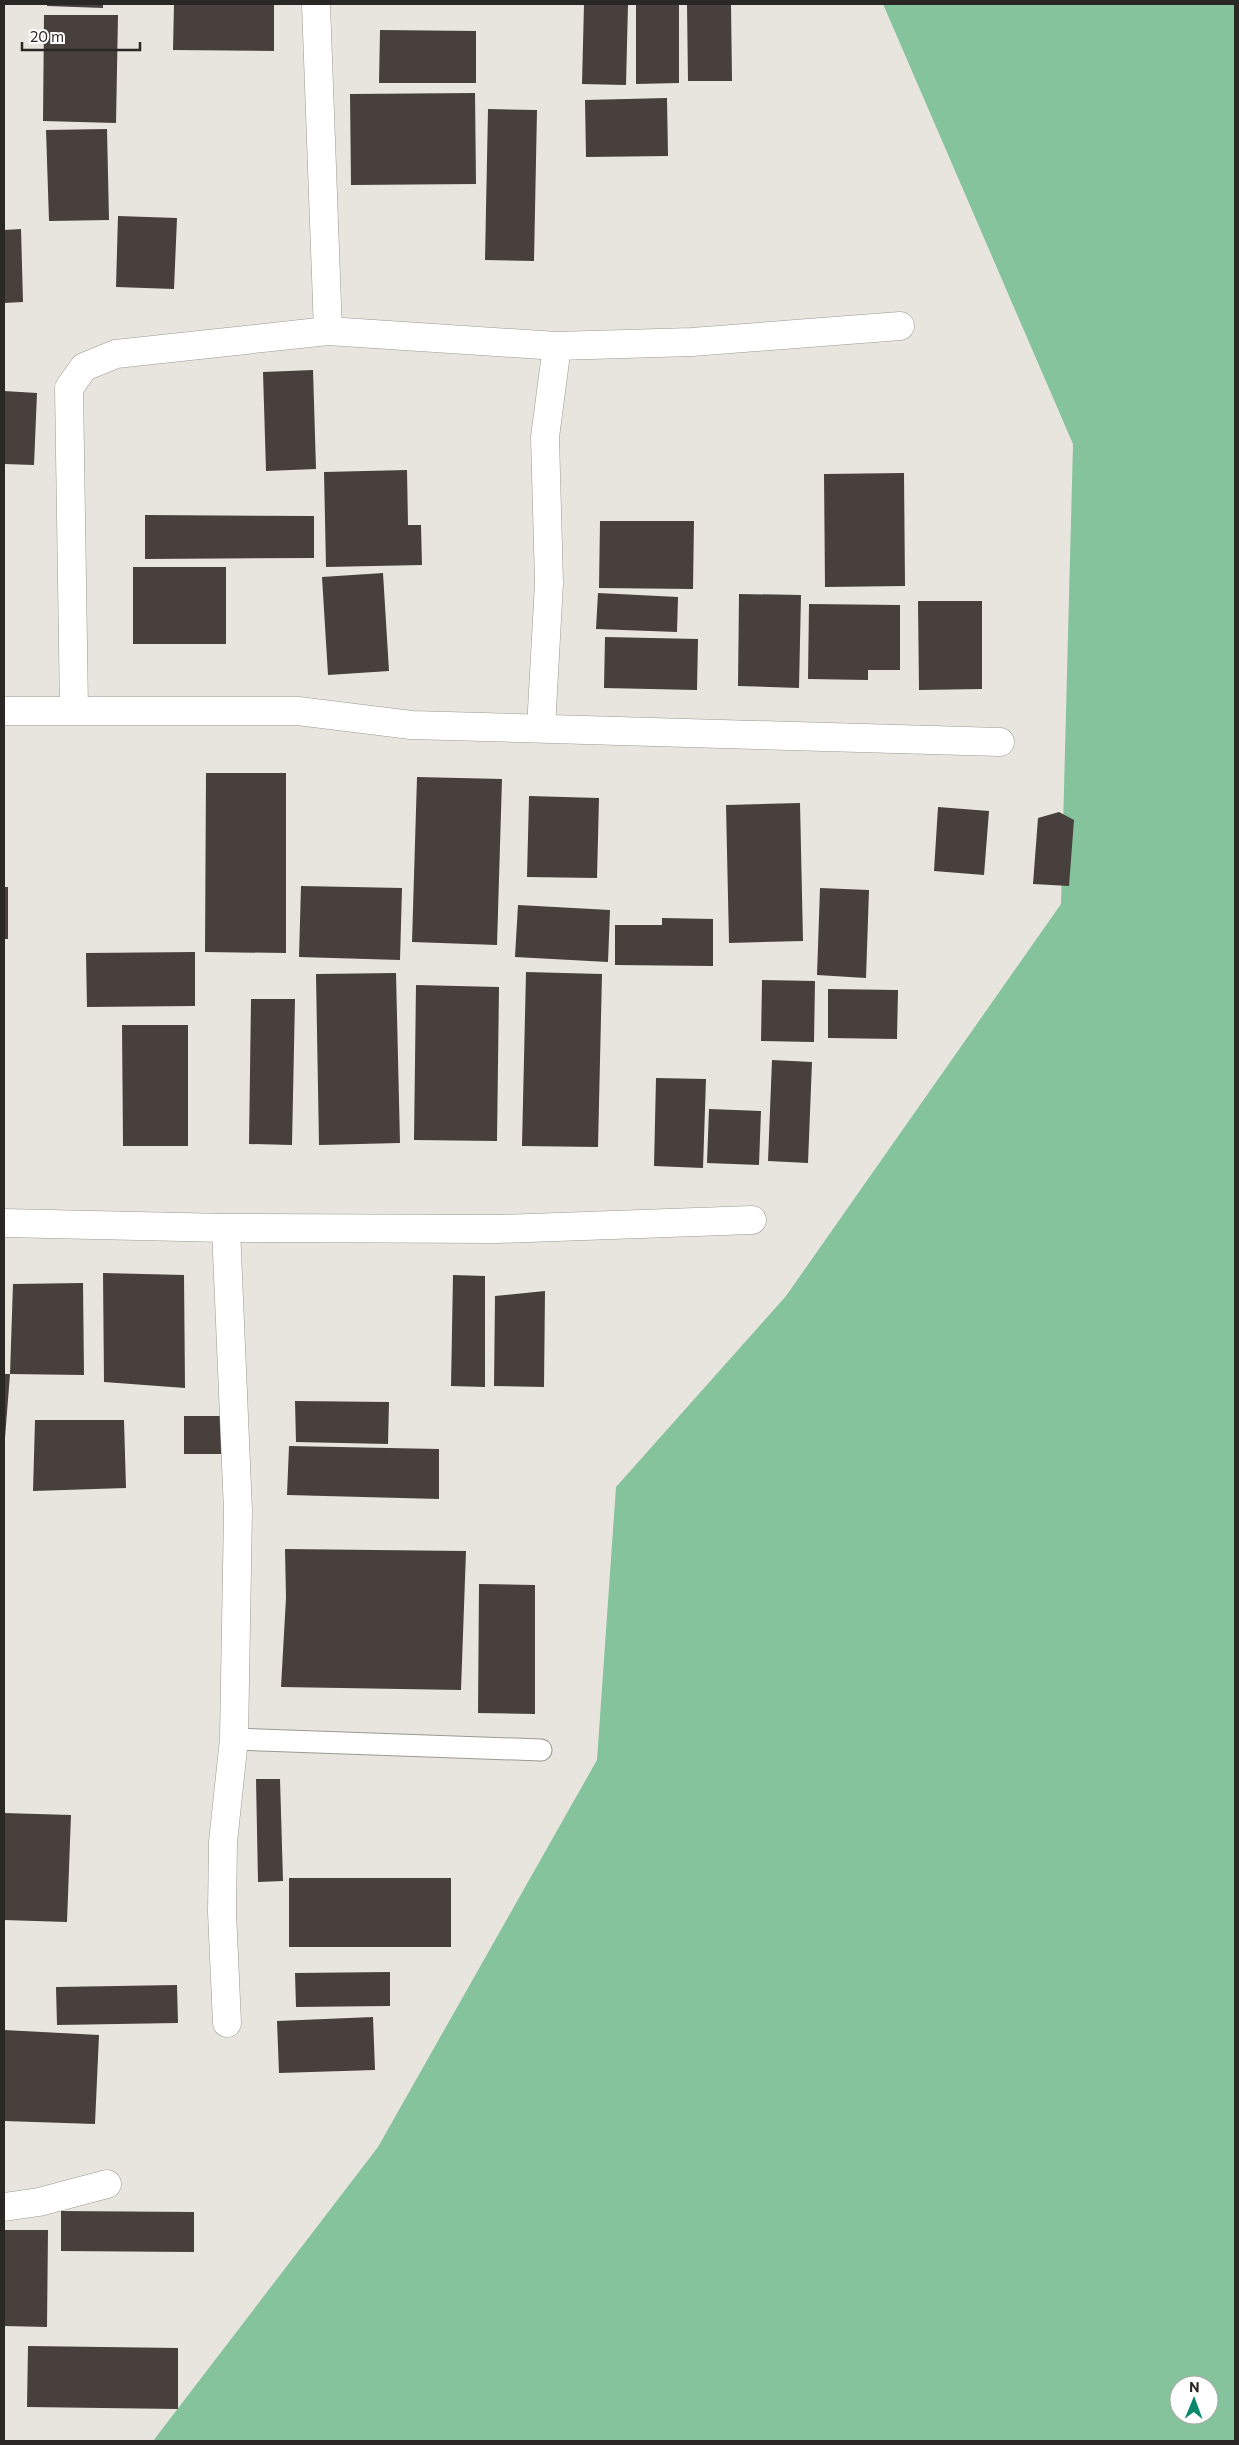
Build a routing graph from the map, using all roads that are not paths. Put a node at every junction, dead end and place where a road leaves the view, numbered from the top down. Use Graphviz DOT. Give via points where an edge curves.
graph roads {
  1 [pos="316,4"];
  2 [pos="900,326"];
  3 [pos="328,331"];
  4 [pos="557,346"];
  5 [pos="74,709"];
  6 [pos="4,711"];
  7 [pos="541,728"];
  8 [pos="1000,742"];
  9 [pos="752,1220"];
  10 [pos="4,1223"];
  11 [pos="226,1228"];
  12 [pos="234,1739"];
  13 [pos="541,1750"];
  14 [pos="228,2023"];
  15 [pos="107,2184"];
  16 [pos="4,2207"];
  1 -- 3 [label="street"];
  2 -- 4 [label="street" via="692,342"];
  3 -- 4 [label="street"];
  3 -- 5 [label="street" via="116,354 84,367 69,388"];
  4 -- 7 [label="street" via="545,437 549,583"];
  5 -- 6 [label="street"];
  5 -- 7 [label="street" via="298,711 411,725"];
  7 -- 8 [label="street"];
  9 -- 11 [label="street" via="498,1229"];
  10 -- 11 [label="street"];
  11 -- 12 [label="street" via="238,1511"];
  12 -- 13 [label="lane"];
  12 -- 14 [label="street" via="223,1852 222,1912"];
  15 -- 16 [label="street" via="39,2202"];
}
